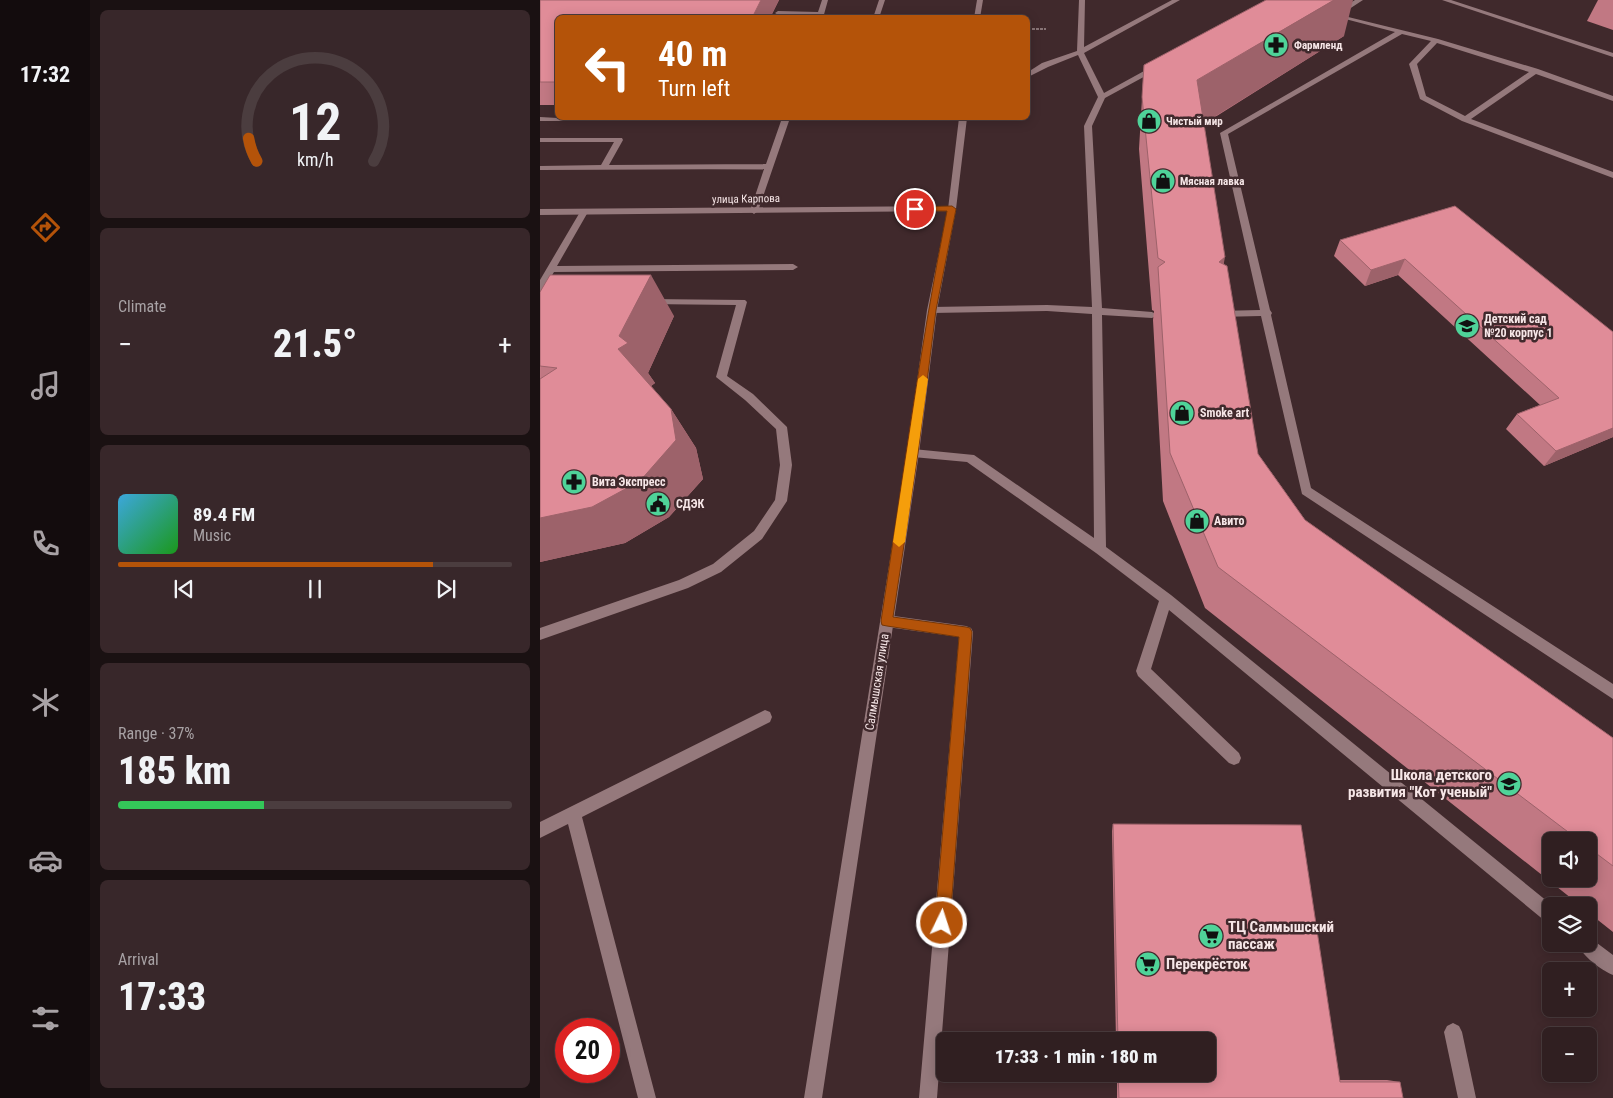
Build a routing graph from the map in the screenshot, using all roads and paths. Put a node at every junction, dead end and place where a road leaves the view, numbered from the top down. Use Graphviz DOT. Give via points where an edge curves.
graph roads {
  1 [pos="825,0"];
  2 [pos="882,0"];
  3 [pos="980,0"];
  4 [pos="1082,0"];
  5 [pos="1177,0"];
  6 [pos="1360,0"];
  7 [pos="1445,0"];
  8 [pos="778,14"];
  9 [pos="799,15"];
  10 [pos="820,15"];
  11 [pos="877,15"];
  12 [pos="978,15"];
  13 [pos="1030,29"];
  14 [pos="1046,29"];
  15 [pos="1400,32"];
  16 [pos="1436,40"];
  17 [pos="1080,52"];
  18 [pos="1612,54"];
  19 [pos="1162,65"];
  20 [pos="1535,71"];
  21 [pos="1030,74"];
  22 [pos="1102,97"];
  23 [pos="1613,99"];
  24 [pos="1465,118"];
  25 [pos="540,119"];
  26 [pos="555,119"];
  27 [pos="784,120"];
  28 [pos="963,120"];
  29 [pos="540,140"];
  30 [pos="770,166"];
  31 [pos="540,168"];
  32 [pos="604,168"];
  33 [pos="1613,175"];
  34 [pos="952,209"];
  35 [pos="754,211"];
  36 [pos="540,212"];
  37 [pos="584,212"];
  38 [pos="793,267"];
  39 [pos="551,269"];
  40 [pos="540,288"];
  41 [pos="633,302"];
  42 [pos="932,310"];
  43 [pos="1097,311"];
  44 [pos="1267,313"];
  45 [pos="1216,314"];
  46 [pos="1152,315"];
  47 [pos="913,453"];
  48 [pos="1100,549"];
  49 [pos="1166,599"];
  50 [pos="887,621"];
  51 [pos="540,634"];
  52 [pos="1613,692"];
  53 [pos="765,716"];
  54 [pos="1234,758"];
  55 [pos="573,814"];
  56 [pos="540,830"];
  57 [pos="1542,908"];
  58 [pos="1596,952"];
  59 [pos="1613,966"];
  60 [pos="1453,1032"];
  61 [pos="647,1098"];
  62 [pos="813,1098"];
  63 [pos="928,1098"];
  64 [pos="1467,1098"];
  1 -- 10 [label="main road"];
  2 -- 11 [label="main road"];
  3 -- 12 [label="main road"];
  4 -- 17 [label="main road"];
  5 -- 17 [label="main road"];
  6 -- 15 [label="main road" via="1330,14"];
  7 -- 18 [label="main road"];
  8 -- 9 [label="main road"];
  13 -- 14 [label="path"];
  15 -- 16 [label="main road"];
  15 -- 44 [label="main road" via="1224,133"];
  16 -- 20 [label="main road"];
  16 -- 24 [label="main road" via="1413,64 1423,97"];
  17 -- 21 [label="main road"];
  17 -- 22 [label="main road"];
  19 -- 22 [label="main road"];
  20 -- 23 [label="main road"];
  20 -- 24 [label="main road"];
  22 -- 43 [label="main road" via="1088,126"];
  24 -- 33 [label="main road"];
  25 -- 26 [label="main road"];
  27 -- 30 [label="main road"];
  28 -- 34 [label="main road, Салмышская улица"];
  29 -- 32 [label="main road" via="620,140"];
  30 -- 32 [label="main road"];
  30 -- 35 [label="main road"];
  31 -- 32 [label="main road"];
  34 -- 35 [label="main road, улица Карпова"];
  34 -- 42 [label="main road, Салмышская улица"];
  35 -- 37 [label="main road, улица Карпова"];
  36 -- 37 [label="main road, улица Карпова"];
  37 -- 39 [label="main road"];
  38 -- 39 [label="main road"];
  39 -- 40 [label="main road"];
  41 -- 51 [label="main road" via="742,302 721,377 749,397 782,428 786,465 781,501 758,535 717,568 682,584"];
  42 -- 43 [label="main road" via="1047,308"];
  42 -- 47 [label="main road, Салмышская улица"];
  43 -- 46 [label="main road"];
  43 -- 48 [label="main road"];
  44 -- 45 [label="main road"];
  44 -- 52 [label="main road" via="1306,491"];
  47 -- 48 [label="main road" via="970,458"];
  47 -- 50 [label="main road, Салмышская улица"];
  48 -- 49 [label="main road"];
  49 -- 54 [label="main road" via="1143,671"];
  49 -- 57 [label="main road"];
  50 -- 62 [label="main road, Салмышская улица"];
  50 -- 63 [label="main road" via="966,632"];
  53 -- 55 [label="main road"];
  55 -- 56 [label="main road"];
  55 -- 61 [label="main road"];
  58 -- 59 [label="main road"];
  60 -- 64 [label="main road"];
}
